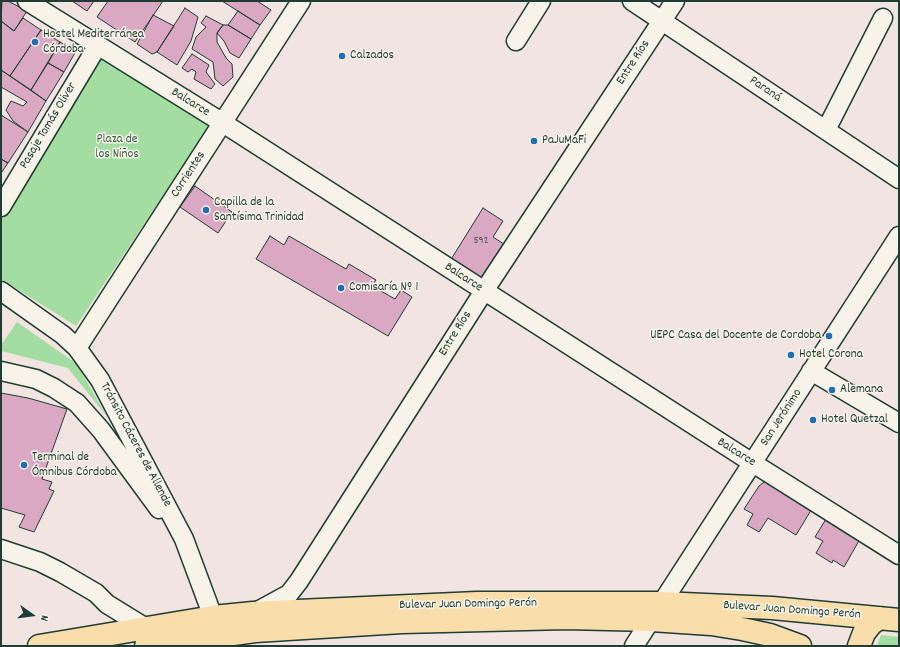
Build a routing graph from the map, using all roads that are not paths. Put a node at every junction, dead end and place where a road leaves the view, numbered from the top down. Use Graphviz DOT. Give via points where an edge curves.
graph roads {
  1 [pos="27,1"];
  2 [pos="301,1"];
  3 [pos="541,1"];
  4 [pos="632,1"];
  5 [pos="675,1"];
  6 [pos="883,18"];
  7 [pos="662,21"];
  8 [pos="516,41"];
  9 [pos="98,45"];
  10 [pos="223,123"];
  11 [pos="826,130"];
  12 [pos="899,179"];
  13 [pos="1,207"];
  14 [pos="899,236"];
  15 [pos="484,291"];
  16 [pos="1,292"];
  17 [pos="77,348"];
  18 [pos="1,371"];
  19 [pos="812,371"];
  20 [pos="899,423"];
  21 [pos="752,463"];
  22 [pos="184,539"];
  23 [pos="1,549"];
  24 [pos="899,555"];
  25 [pos="656,611"];
  26 [pos="253,613"];
  27 [pos="889,619"];
  28 [pos="215,633"];
  29 [pos="150,641"];
  30 [pos="39,646"];
  31 [pos="634,646"];
  32 [pos="800,646"];
  33 [pos="859,646"];
  1 -- 9 [label="street, Balcarce"];
  2 -- 10 [label="street, Corrientes"];
  3 -- 8 [label="street"];
  4 -- 7 [label="street, Paraná"];
  5 -- 7 [label="street, Entre Ríos"];
  6 -- 11 [label="street"];
  7 -- 11 [label="street, Paraná"];
  7 -- 15 [label="street, Entre Ríos"];
  9 -- 10 [label="street, Balcarce"];
  9 -- 13 [label="street, Pasaje Tomás Oliver"];
  10 -- 15 [label="street, Balcarce"];
  10 -- 17 [label="street, Corrientes"];
  11 -- 12 [label="street, Paraná"];
  14 -- 19 [label="street, San Jerónimo"];
  15 -- 21 [label="street, Balcarce"];
  15 -- 26 [label="street, Entre Ríos" via="299,582 289,594"];
  16 -- 17 [label="street, Tránsito Cáceres de Allende" via="63,335"];
  17 -- 22 [label="street, Tránsito Cáceres de Allende" via="100,380"];
  18 -- 22 [label="street" via="36,379 76,403 100,430"];
  19 -- 20 [label="street"];
  19 -- 21 [label="street, San Jerónimo"];
  21 -- 24 [label="street, Balcarce"];
  21 -- 25 [label="street, San Jerónimo"];
  22 -- 28 [label="street, Tránsito Cáceres de Allende"];
  23 -- 29 [label="street" via="40,562 96,593"];
  25 -- 26 [label="main road, Bulevar Juan Domingo Perón" via="478,603"];
  25 -- 27 [label="main road, Bulevar Juan Domingo Perón" via="772,608"];
  25 -- 28 [label="main road, Bulevar Juan Domingo Perón" via="566,618 402,622"];
  25 -- 31 [label="street, San Jerónimo"];
  25 -- 32 [label="main road, Bulevar Juan Domingo Perón" via="770,635"];
  26 -- 28 [label="main road, Bulevar Juan Domingo Perón"];
  27 -- 33 [label="main road" via="871,624"];
  28 -- 29 [label="main road, Bulevar Juan Domingo Perón"];
  29 -- 30 [label="main road, Bulevar Juan Domingo Perón"];
}
